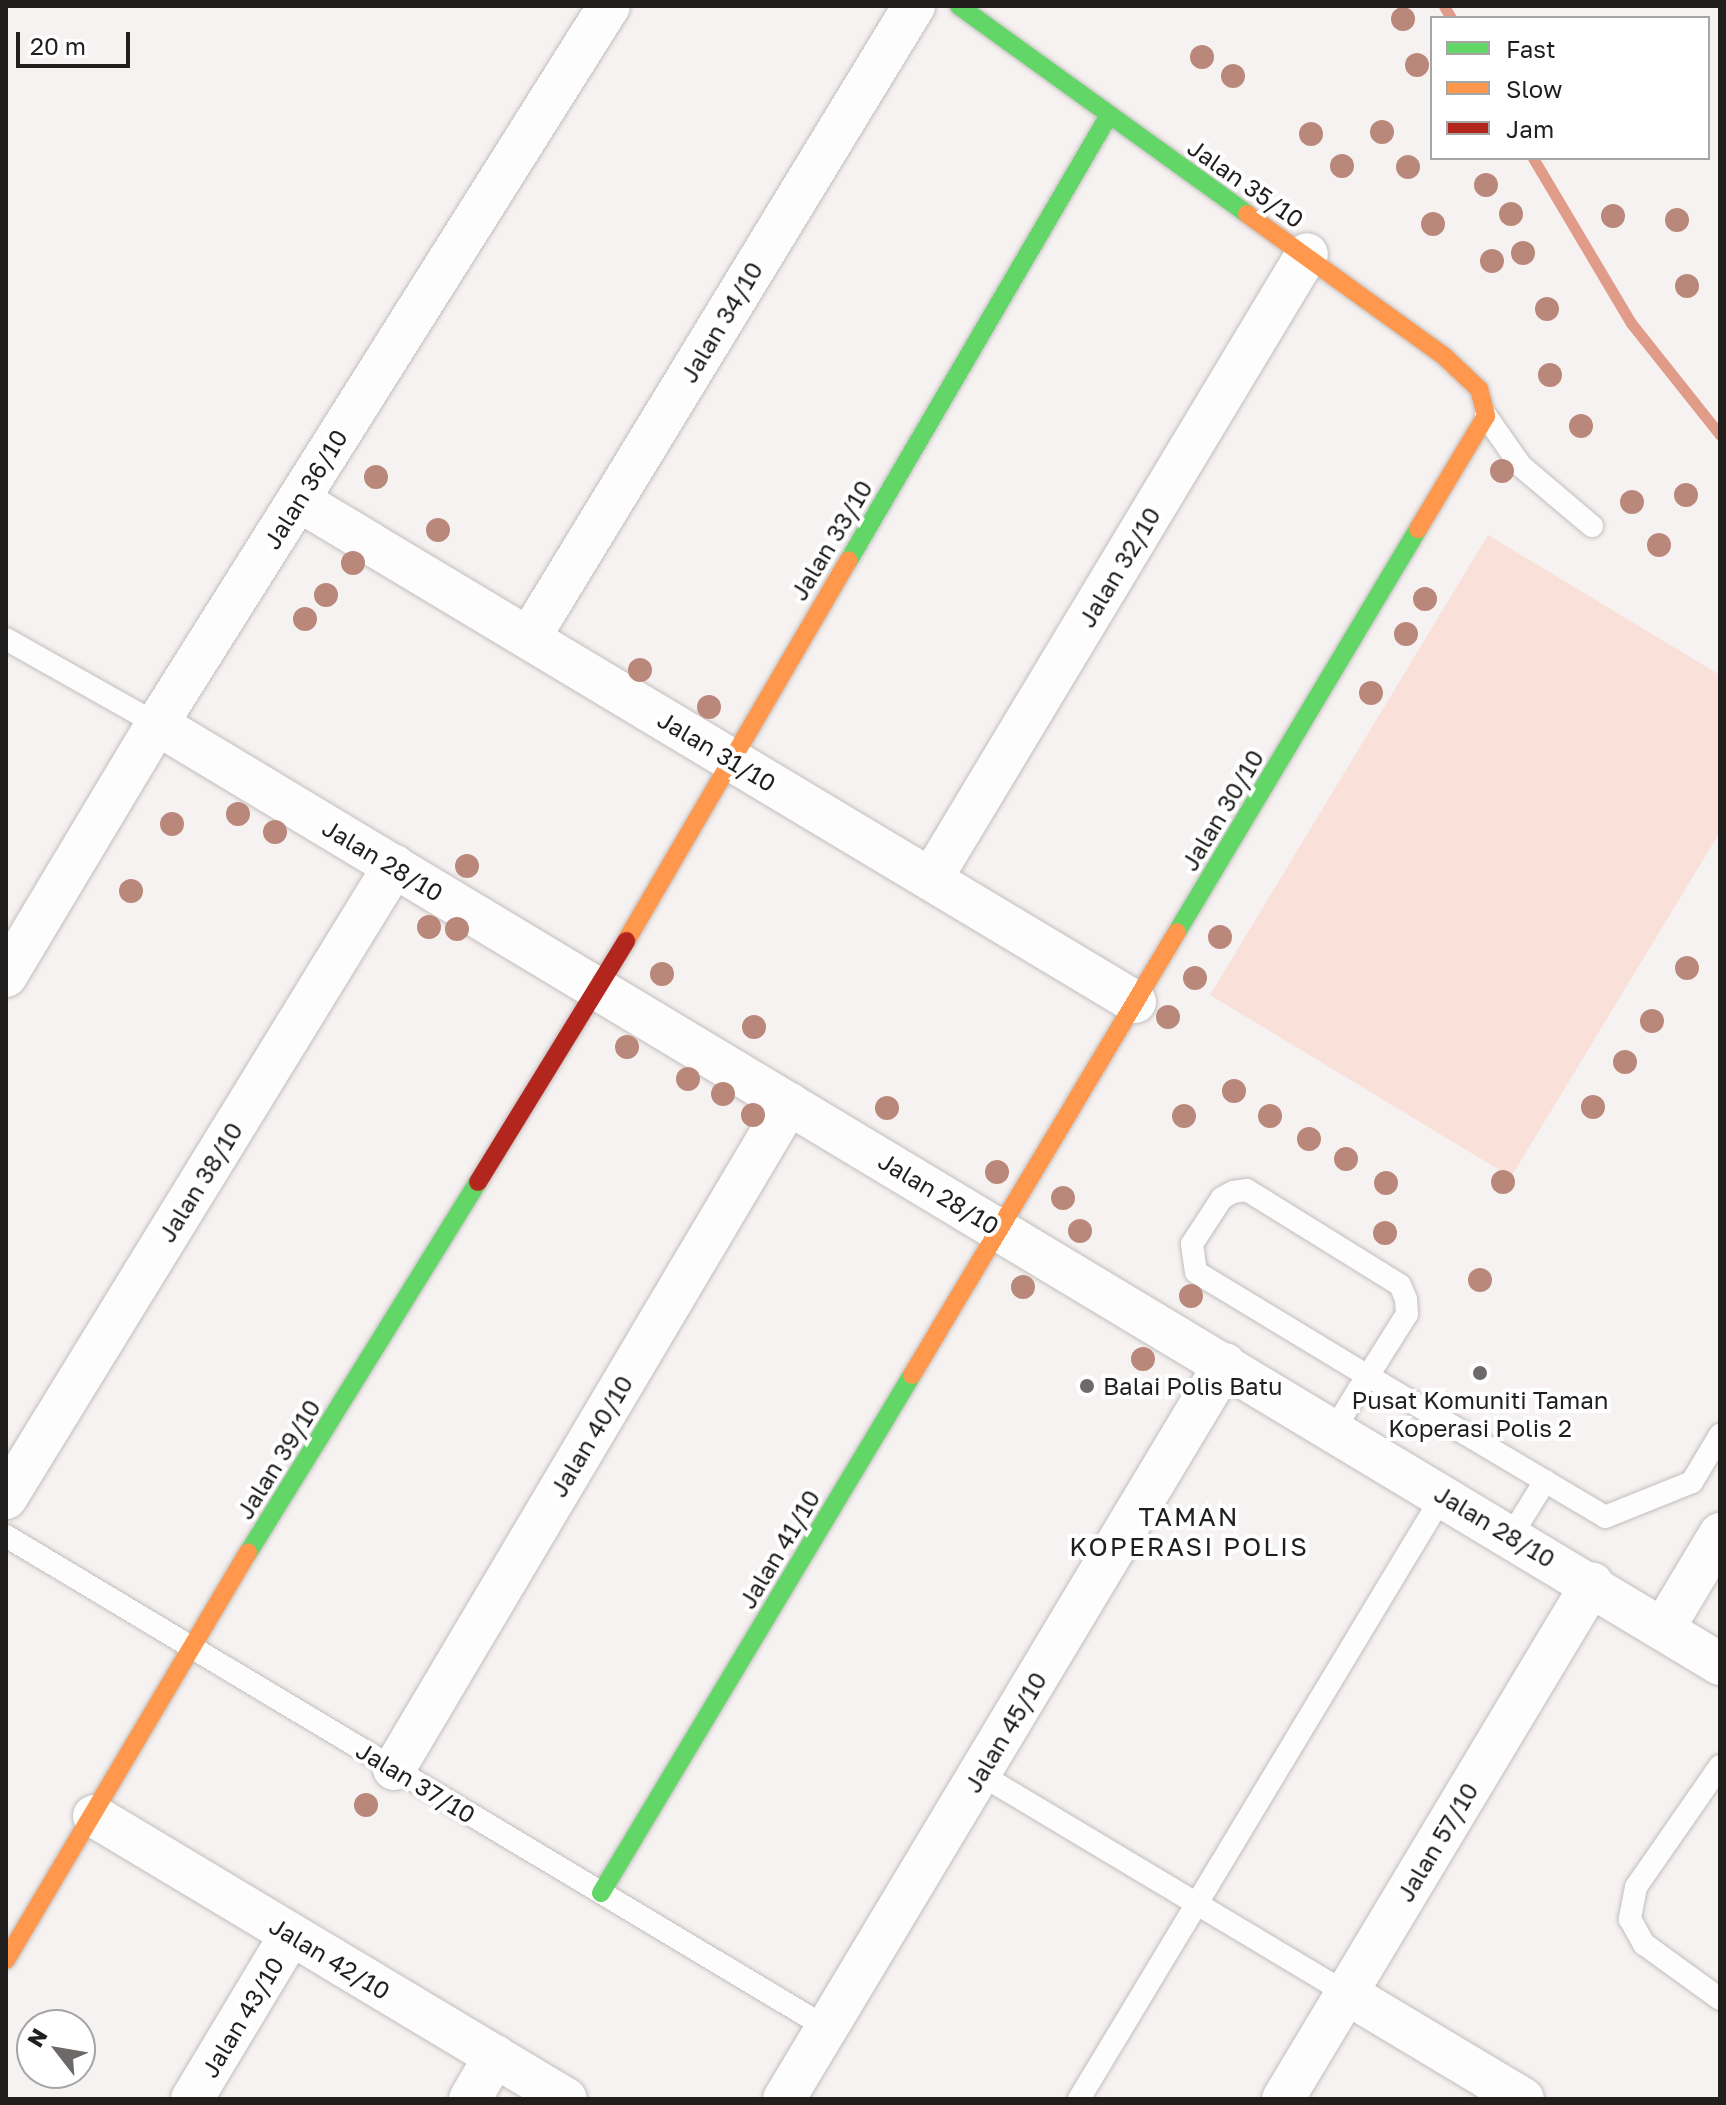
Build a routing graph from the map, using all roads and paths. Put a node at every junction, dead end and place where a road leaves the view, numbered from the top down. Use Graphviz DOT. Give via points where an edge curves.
graph roads {
  1 [pos="609,6"];
  2 [pos="914,6"];
  3 [pos="959,6"];
  4 [pos="1108,117"];
  5 [pos="1307,254"];
  6 [pos="1486,416"];
  7 [pos="298,500"];
  8 [pos="1592,526"];
  9 [pos="529,638"];
  10 [pos="6,639"];
  11 [pos="157,724"];
  12 [pos="730,758"];
  13 [pos="394,866"];
  14 [pos="931,879"];
  15 [pos="6,976"];
  16 [pos="598,989"];
  17 [pos="1135,1002"];
  18 [pos="789,1103"];
  19 [pos="999,1229"];
  20 [pos="1225,1364"];
  21 [pos="1368,1376"];
  22 [pos="1334,1430"];
  23 [pos="1720,1435"];
  24 [pos="1545,1481"];
  25 [pos="1443,1495"];
  26 [pos="6,1498"];
  27 [pos="1720,1534"];
  28 [pos="6,1536"];
  29 [pos="1511,1536"];
  30 [pos="1592,1584"];
  31 [pos="1663,1629"];
  32 [pos="190,1647"];
  33 [pos="1720,1664"];
  34 [pos="1720,1766"];
  35 [pos="394,1769"];
  36 [pos="980,1774"];
  37 [pos="94,1816"];
  38 [pos="601,1893"];
  39 [pos="1197,1904"];
  40 [pos="291,1934"];
  41 [pos="6,1960"];
  42 [pos="1346,1993"];
  43 [pos="1720,1999"];
  44 [pos="827,2028"];
  45 [pos="495,2056"];
  46 [pos="192,2099"];
  47 [pos="470,2099"];
  48 [pos="566,2099"];
  49 [pos="784,2099"];
  50 [pos="1079,2099"];
  51 [pos="1283,2099"];
  52 [pos="1523,2099"];
  1 -- 7 [label="street, Jalan 36/10"];
  2 -- 9 [label="street, Jalan 34/10"];
  3 -- 4 [label="street, Jalan 35/10"];
  4 -- 5 [label="street, Jalan 35/10"];
  4 -- 12 [label="street, Jalan 33/10"];
  5 -- 6 [label="street, Jalan 35/10" via="1445,357 1479,389"];
  5 -- 14 [label="street, Jalan 32/10"];
  6 -- 8 [label="lane" via="1521,466"];
  6 -- 17 [label="street, Jalan 30/10"];
  7 -- 9 [label="street, Jalan 31/10"];
  7 -- 11 [label="street, Jalan 36/10"];
  9 -- 12 [label="street, Jalan 31/10"];
  10 -- 11 [label="lane"];
  11 -- 13 [label="street, Jalan 28/10"];
  11 -- 15 [label="street, Jalan 36/10"];
  12 -- 14 [label="street, Jalan 31/10"];
  12 -- 16 [label="street, Jalan 33/10"];
  13 -- 16 [label="street, Jalan 28/10"];
  13 -- 26 [label="street, Jalan 38/10"];
  14 -- 17 [label="street, Jalan 31/10"];
  16 -- 18 [label="street, Jalan 28/10"];
  16 -- 32 [label="street, Jalan 39/10"];
  17 -- 19 [label="street, Jalan 30/10"];
  18 -- 19 [label="street, Jalan 28/10"];
  18 -- 35 [label="street, Jalan 40/10"];
  19 -- 20 [label="street, Jalan 28/10"];
  19 -- 38 [label="street, Jalan 41/10"];
  20 -- 22 [label="street, Jalan 28/10"];
  20 -- 36 [label="street, Jalan 45/10"];
  21 -- 21 [label="lane" via="1196,1272 1192,1244 1222,1198 1247,1190 1400,1285 1407,1314"];
  21 -- 22 [label="lane"];
  21 -- 24 [label="lane"];
  22 -- 25 [label="street, Jalan 28/10"];
  23 -- 24 [label="lane" via="1692,1482 1605,1517"];
  24 -- 29 [label="lane"];
  25 -- 29 [label="street, Jalan 28/10"];
  25 -- 39 [label="lane"];
  27 -- 31 [label="street"];
  28 -- 32 [label="lane, Jalan 37/10"];
  29 -- 30 [label="street, Jalan 28/10"];
  30 -- 31 [label="street, Jalan 28/10"];
  30 -- 42 [label="street, Jalan 57/10"];
  31 -- 33 [label="street, Jalan 28/10"];
  32 -- 35 [label="lane, Jalan 37/10"];
  32 -- 37 [label="street, Jalan 39/10"];
  34 -- 43 [label="lane" via="1636,1887 1630,1919 1644,1944"];
  35 -- 38 [label="lane, Jalan 37/10"];
  36 -- 39 [label="lane"];
  36 -- 44 [label="street, Jalan 45/10"];
  37 -- 40 [label="street, Jalan 42/10"];
  37 -- 41 [label="street, Jalan 39/10"];
  38 -- 44 [label="lane, Jalan 37/10"];
  39 -- 42 [label="lane"];
  39 -- 50 [label="lane"];
  40 -- 45 [label="street, Jalan 42/10"];
  40 -- 46 [label="street, Jalan 43/10"];
  42 -- 51 [label="street, Jalan 57/10"];
  42 -- 52 [label="street"];
  44 -- 49 [label="street, Jalan 45/10"];
  45 -- 47 [label="street"];
  45 -- 48 [label="street, Jalan 42/10"];
}
